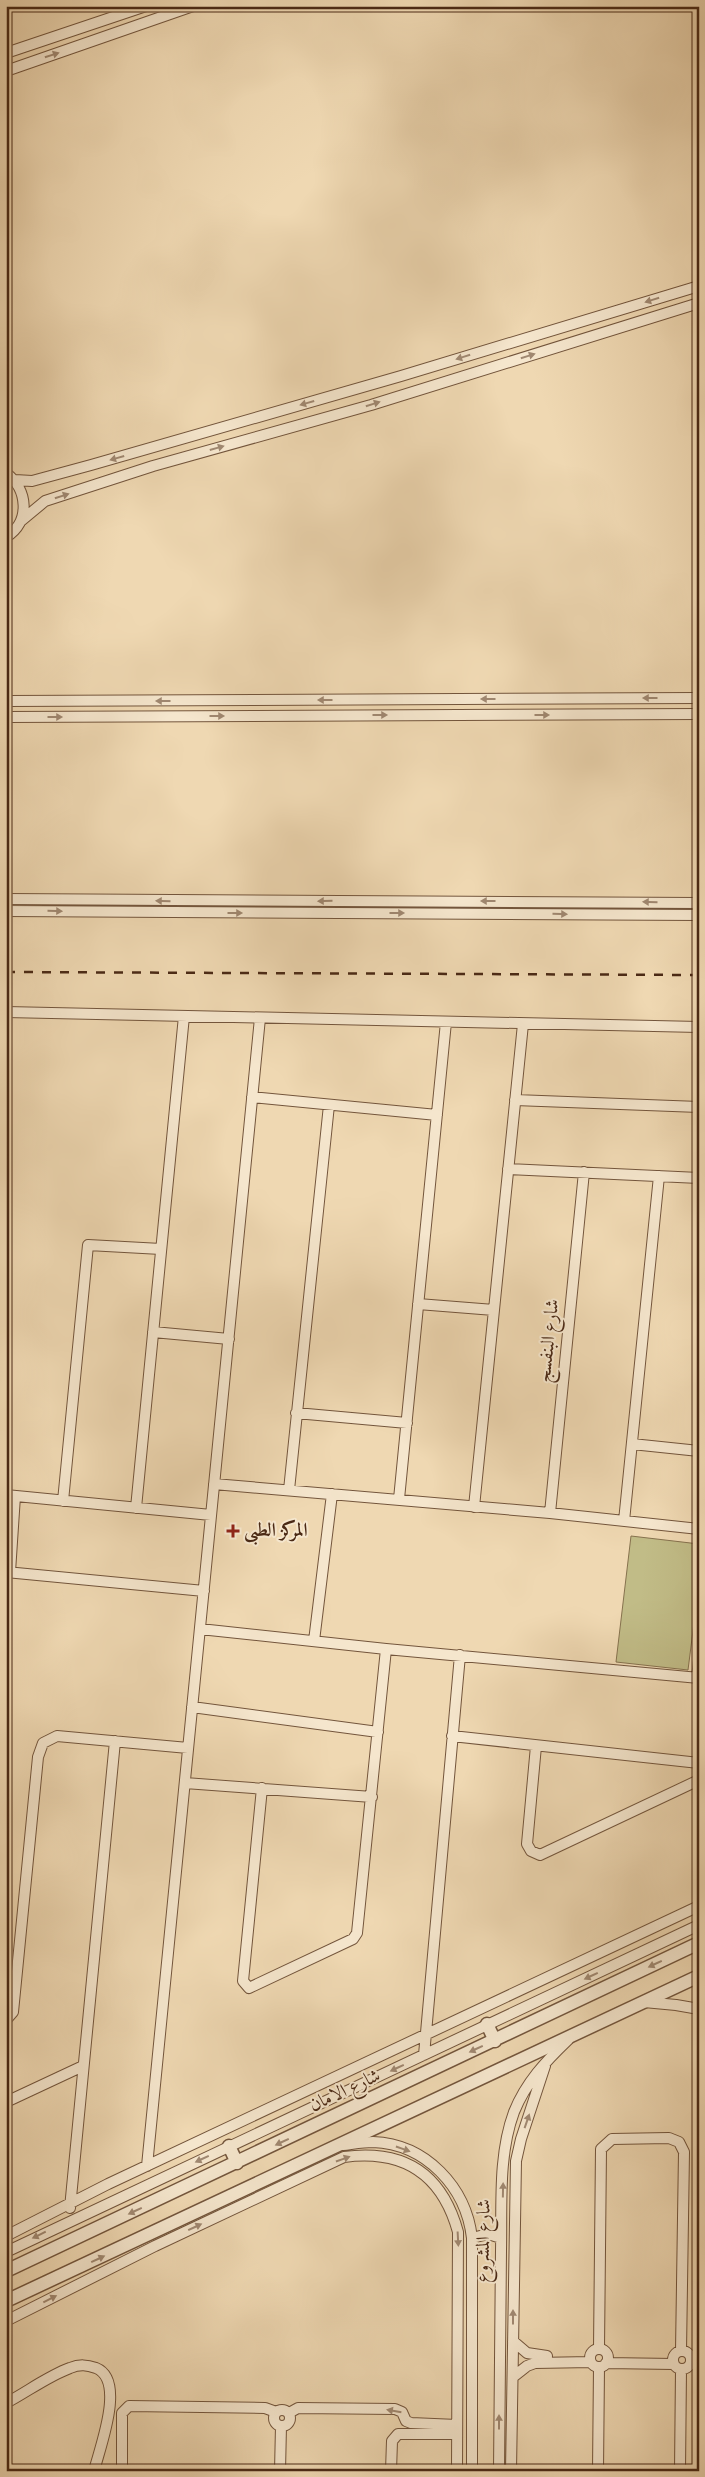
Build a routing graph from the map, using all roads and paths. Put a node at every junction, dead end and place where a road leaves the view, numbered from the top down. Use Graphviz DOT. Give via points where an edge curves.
graph roads {
  1 [pos="146,6"];
  2 [pos="193,6"];
  3 [pos="6,53"];
  4 [pos="6,71"];
  5 [pos="699,286"];
  6 [pos="699,304"];
  7 [pos="149,449"];
  8 [pos="153,466"];
  9 [pos="10,477"];
  10 [pos="21,521"];
  11 [pos="7,538"];
  12 [pos="699,698"];
  13 [pos="7,701"];
  14 [pos="123,701"];
  15 [pos="699,714"];
  16 [pos="6,717"];
  17 [pos="122,717"];
  18 [pos="6,899"];
  19 [pos="699,903"];
  20 [pos="6,911"];
  21 [pos="699,915"];
  22 [pos="6,1012"];
  23 [pos="184,1016"];
  24 [pos="260,1018"];
  25 [pos="446,1022"];
  26 [pos="523,1024"];
  27 [pos="699,1028"];
  28 [pos="252,1097"];
  29 [pos="515,1100"];
  30 [pos="329,1105"];
  31 [pos="699,1107"];
  32 [pos="437,1115"];
  33 [pos="508,1169"];
  34 [pos="584,1172"];
  35 [pos="659,1176"];
  36 [pos="699,1178"];
  37 [pos="161,1249"];
  38 [pos="418,1304"];
  39 [pos="494,1310"];
  40 [pos="153,1332"];
  41 [pos="228,1339"];
  42 [pos="296,1413"];
  43 [pos="407,1423"];
  44 [pos="632,1444"];
  45 [pos="699,1451"];
  46 [pos="214,1484"];
  47 [pos="289,1490"];
  48 [pos="332,1494"];
  49 [pos="11,1495"];
  50 [pos="399,1499"];
  51 [pos="63,1501"];
  52 [pos="474,1506"];
  53 [pos="136,1508"];
  54 [pos="550,1513"];
  55 [pos="211,1515"];
  56 [pos="624,1521"];
  57 [pos="699,1529"];
  58 [pos="8,1572"];
  59 [pos="204,1591"];
  60 [pos="200,1629"];
  61 [pos="314,1641"];
  62 [pos="386,1649"];
  63 [pos="460,1655"];
  64 [pos="699,1660"];
  65 [pos="698,1678"];
  66 [pos="192,1707"];
  67 [pos="378,1732"];
  68 [pos="452,1736"];
  69 [pos="115,1741"];
  70 [pos="536,1746"];
  71 [pos="188,1748"];
  72 [pos="699,1763"];
  73 [pos="699,1780"];
  74 [pos="185,1783"];
  75 [pos="262,1788"];
  76 [pos="372,1797"];
  77 [pos="699,1906"];
  78 [pos="699,1926"];
  79 [pos="699,1943"];
  80 [pos="699,1976"];
  81 [pos="643,2002"];
  82 [pos="699,2009"];
  83 [pos="6,2020"];
  84 [pos="488,2024"];
  85 [pos="425,2034"];
  86 [pos="574,2035"];
  87 [pos="495,2040"];
  88 [pos="424,2054"];
  89 [pos="547,2061"];
  90 [pos="83,2066"];
  91 [pos="6,2102"];
  92 [pos="229,2146"];
  93 [pos="337,2146"];
  94 [pos="237,2163"];
  95 [pos="147,2166"];
  96 [pos="70,2204"];
  97 [pos="70,2220"];
  98 [pos="6,2236"];
  99 [pos="472,2238"];
  100 [pos="501,2238"];
  101 [pos="6,2252"];
  102 [pos="6,2271"];
  103 [pos="500,2297"];
  104 [pos="513,2298"];
  105 [pos="6,2301"];
  106 [pos="6,2321"];
  107 [pos="513,2341"];
  108 [pos="598,2359"];
  109 [pos="686,2361"];
  110 [pos="513,2378"];
  111 [pos="474,2385"];
  112 [pos="458,2386"];
  113 [pos="6,2403"];
  114 [pos="276,2412"];
  115 [pos="289,2413"];
  116 [pos="281,2426"];
  117 [pos="457,2430"];
  118 [pos="94,2471"];
  119 [pos="122,2471"];
  120 [pos="280,2471"];
  121 [pos="391,2471"];
  122 [pos="457,2471"];
  123 [pos="472,2471"];
  124 [pos="499,2471"];
  125 [pos="511,2471"];
  126 [pos="598,2471"];
  127 [pos="680,2471"];
  1 -- 3 [label="street"];
  4 -- 2 [label="street, one-way"];
  5 -- 7 [label="street, one-way"];
  8 -- 6 [label="street, one-way" via="371,405"];
  7 -- 8 [label="street"];
  7 -- 9 [label="street, one-way" via="38,480"];
  10 -- 8 [label="street, one-way" via="45,501"];
  9 -- 10 [label="street" via="20,487 24,504"];
  10 -- 11 [label="street"];
  12 -- 14 [label="street, one-way"];
  13 -- 14 [label="street"];
  14 -- 17 [label="street"];
  17 -- 15 [label="street, one-way"];
  16 -- 17 [label="street, one-way"];
  19 -- 18 [label="street, one-way"];
  20 -- 21 [label="street, one-way"];
  22 -- 23 [label="street"];
  23 -- 24 [label="street"];
  23 -- 37 [label="street"];
  24 -- 25 [label="street"];
  24 -- 28 [label="street"];
  25 -- 26 [label="street"];
  25 -- 32 [label="street"];
  26 -- 27 [label="street"];
  26 -- 29 [label="street"];
  28 -- 30 [label="street"];
  28 -- 41 [label="street"];
  29 -- 31 [label="street"];
  29 -- 33 [label="street"];
  30 -- 32 [label="street"];
  30 -- 42 [label="street"];
  32 -- 38 [label="street"];
  33 -- 34 [label="street"];
  33 -- 39 [label="street"];
  34 -- 35 [label="street"];
  34 -- 54 [label="street, شارع البنفسج"];
  35 -- 36 [label="street"];
  35 -- 44 [label="street"];
  37 -- 40 [label="street"];
  37 -- 51 [label="street" via="88,1245"];
  38 -- 39 [label="street"];
  38 -- 43 [label="street"];
  39 -- 52 [label="street"];
  40 -- 41 [label="street"];
  40 -- 53 [label="street"];
  41 -- 46 [label="street"];
  42 -- 43 [label="street"];
  42 -- 47 [label="street"];
  43 -- 50 [label="street"];
  44 -- 45 [label="street"];
  44 -- 56 [label="street"];
  46 -- 47 [label="street"];
  46 -- 55 [label="street"];
  47 -- 48 [label="street"];
  48 -- 50 [label="street"];
  48 -- 61 [label="street"];
  49 -- 51 [label="street"];
  49 -- 58 [label="street"];
  50 -- 52 [label="street"];
  51 -- 53 [label="street"];
  52 -- 54 [label="street"];
  53 -- 55 [label="street"];
  54 -- 56 [label="street"];
  55 -- 59 [label="street"];
  56 -- 57 [label="street"];
  58 -- 59 [label="street"];
  59 -- 60 [label="street"];
  60 -- 61 [label="street"];
  60 -- 66 [label="street"];
  61 -- 62 [label="street"];
  62 -- 63 [label="street"];
  62 -- 67 [label="street"];
  63 -- 65 [label="street"];
  63 -- 68 [label="street"];
  64 -- 65 [label="street"];
  66 -- 67 [label="street"];
  66 -- 71 [label="street"];
  67 -- 76 [label="street"];
  68 -- 70 [label="street"];
  68 -- 85 [label="street"];
  69 -- 71 [label="street"];
  69 -- 83 [label="street" via="57,1736 47,1739 40,1750 13,2012"];
  69 -- 90 [label="street"];
  70 -- 72 [label="street"];
  70 -- 73 [label="street" via="527,1844 531,1851 540,1855"];
  71 -- 74 [label="street"];
  74 -- 75 [label="street"];
  74 -- 95 [label="street"];
  75 -- 76 [label="street"];
  75 -- 76 [label="street" via="243,1981 249,1988 353,1939 359,1927"];
  77 -- 85 [label="street"];
  78 -- 84 [label="street, one-way"];
  79 -- 87 [label="street, شارع الامان, one-way"];
  80 -- 81 [label="street"];
  81 -- 82 [label="street"];
  81 -- 86 [label="street"];
  84 -- 87 [label="street"];
  84 -- 88 [label="street"];
  85 -- 88 [label="street"];
  85 -- 95 [label="street"];
  86 -- 89 [label="street, شارع المشروع"];
  86 -- 93 [label="street"];
  87 -- 94 [label="street, شارع الامان, one-way"];
  88 -- 92 [label="street, one-way"];
  100 -- 89 [label="street, شارع المشروع, one-way" via="503,2168 509,2129 523,2093"];
  104 -- 89 [label="street, one-way" via="516,2161"];
  90 -- 91 [label="street"];
  90 -- 96 [label="street"];
  92 -- 94 [label="street"];
  92 -- 97 [label="street, one-way"];
  93 -- 99 [label="street, شارع المشروع, one-way" via="383,2143 405,2149 428,2161 457,2191 468,2213"];
  105 -- 93 [label="street, one-way"];
  94 -- 102 [label="street, شارع الامان, one-way"];
  95 -- 96 [label="street"];
  96 -- 97 [label="street"];
  96 -- 98 [label="street"];
  97 -- 101 [label="street, one-way"];
  99 -- 100 [label="street" via="488,2234"];
  99 -- 111 [label="street, شارع المشروع"];
  100 -- 103 [label="street, شارع المشروع"];
  103 -- 104 [label="street"];
  124 -- 103 [label="street, شارع المشروع, one-way"];
  107 -- 104 [label="street, one-way"];
  106 -- 112 [label="street, one-way" via="344,2157 388,2156 427,2176 452,2210 459,2253"];
  107 -- 108 [label="street" via="536,2356"];
  107 -- 110 [label="street"];
  108 -- 109 [label="street"];
  108 -- 109 [label="street" via="601,2149 612,2139 668,2138 679,2142 684,2152"];
  108 -- 110 [label="street" via="535,2363"];
  108 -- 126 [label="street"];
  109 -- 127 [label="street"];
  110 -- 125 [label="street"];
  111 -- 112 [label="street"];
  111 -- 123 [label="street, شارع المشروع"];
  112 -- 117 [label="street"];
  113 -- 118 [label="street" via="70,2368 86,2364 101,2370 111,2383 112,2399"];
  114 -- 115 [label="street" via="283,2409"];
  114 -- 116 [label="street" via="274,2419"];
  114 -- 119 [label="street" via="264,2408 129,2406 122,2413"];
  115 -- 116 [label="street" via="288,2424"];
  117 -- 115 [label="street, one-way" via="411,2423 406,2421 402,2412 395,2410 298,2408"];
  116 -- 120 [label="street"];
  117 -- 121 [label="street" via="398,2434 392,2441"];
  117 -- 122 [label="street"];
}
